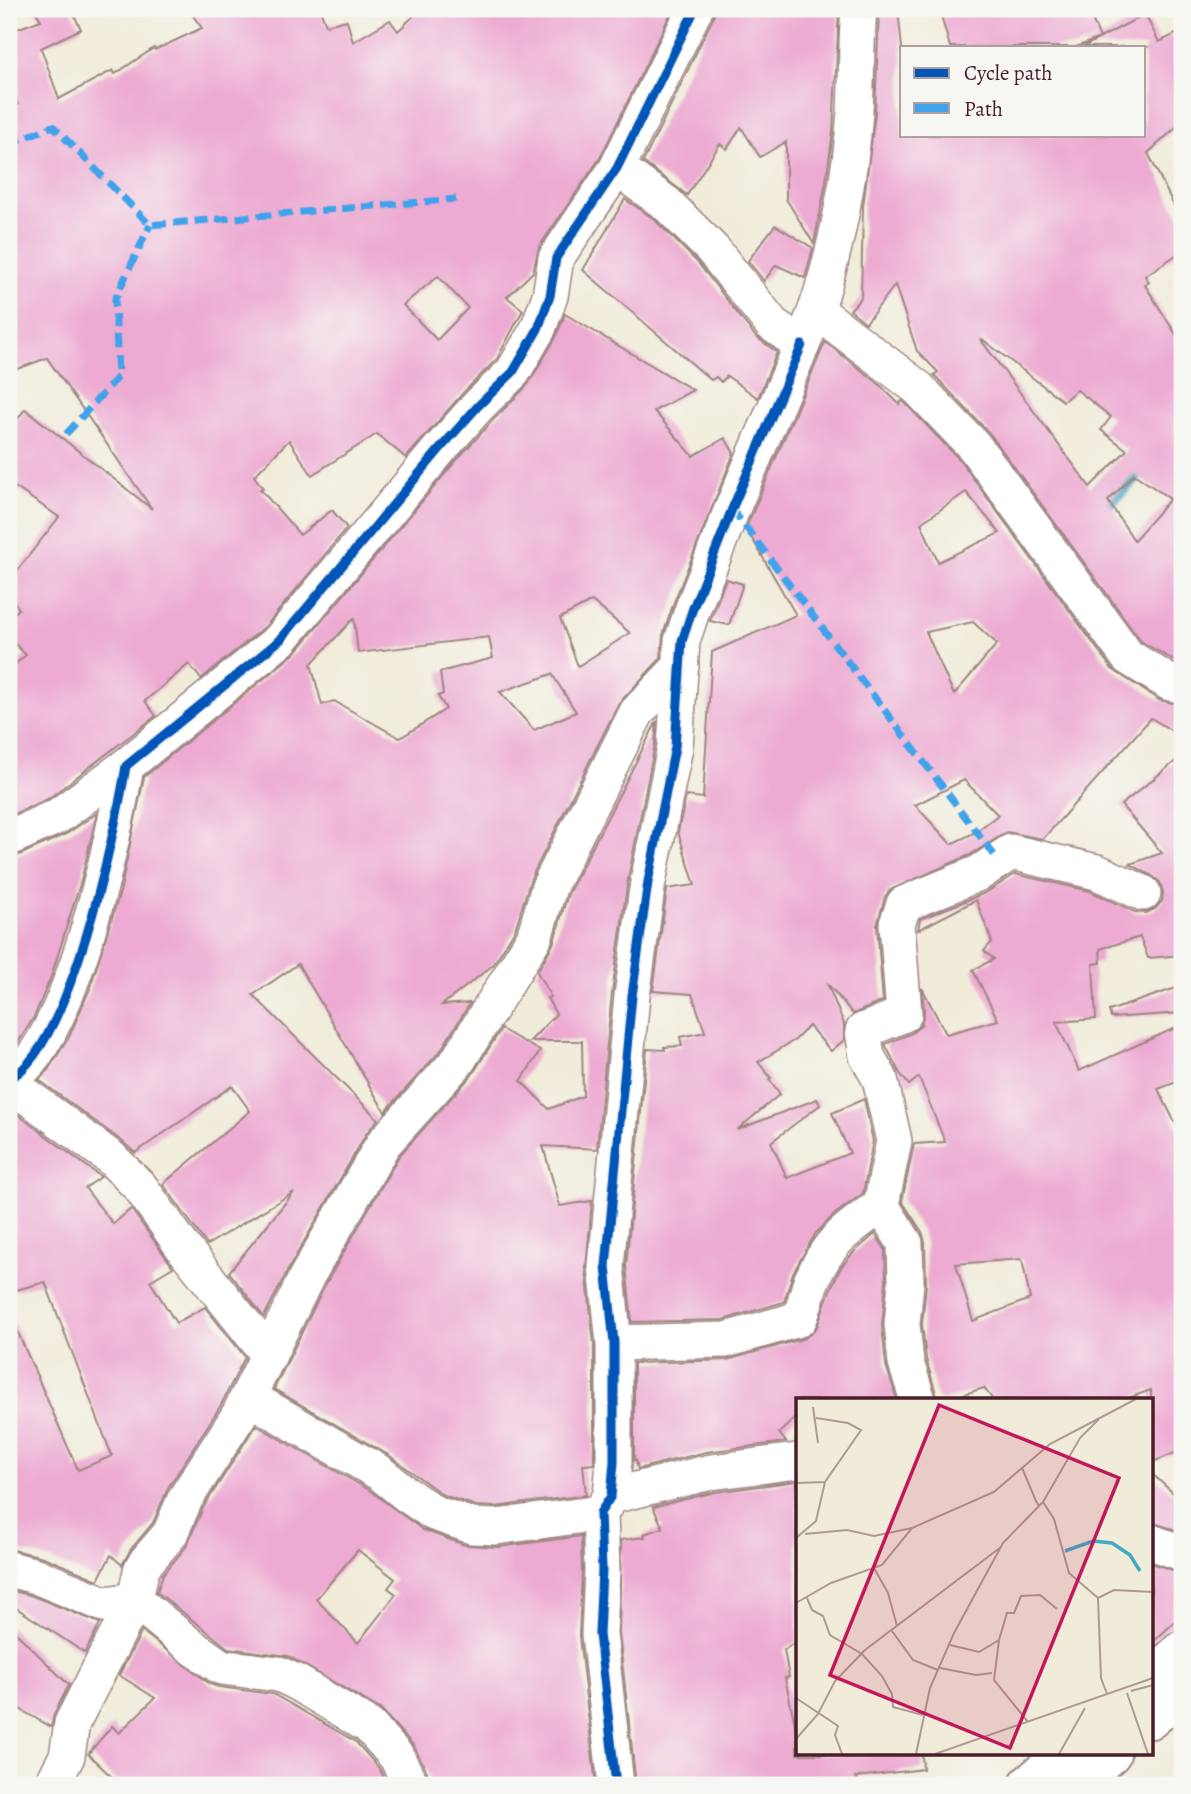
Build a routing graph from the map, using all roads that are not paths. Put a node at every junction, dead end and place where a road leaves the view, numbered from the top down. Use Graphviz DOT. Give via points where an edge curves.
graph roads {
  1 [pos="695,9"];
  2 [pos="859,9"];
  3 [pos="617,168"];
  4 [pos="816,310"];
  5 [pos="802,345"];
  6 [pos="681,666"];
  7 [pos="1182,685"];
  8 [pos="126,766"];
  9 [pos="9,838"];
  10 [pos="1143,893"];
  11 [pos="9,1081"];
  12 [pos="881,1205"];
  13 [pos="614,1343"];
  14 [pos="269,1355"];
  15 [pos="248,1397"];
  16 [pos="917,1398"];
  17 [pos="796,1461"];
  18 [pos="605,1505"];
  19 [pos="1152,1542"];
  20 [pos="1182,1553"];
  21 [pos="9,1569"];
  22 [pos="135,1600"];
  23 [pos="1182,1650"];
  24 [pos="1152,1677"];
  25 [pos="1182,1692"];
  26 [pos="1152,1718"];
  27 [pos="1062,1756"];
  28 [pos="1109,1756"];
  29 [pos="52,1785"];
  30 [pos="411,1785"];
  31 [pos="616,1785"];
  32 [pos="1028,1785"];
  33 [pos="1074,1785"];
  1 -- 3 [label="street"];
  2 -- 4 [label="street" via="855,113 842,204"];
  3 -- 5 [label="street" via="667,204 713,250 772,324"];
  3 -- 8 [label="street" via="556,258 550,296 538,328 513,372 439,450 280,640"];
  4 -- 5 [label="street"];
  4 -- 7 [label="street" via="918,388 974,446 1128,657 1171,684"];
  5 -- 6 [label="street" via="693,608 682,641"];
  6 -- 13 [label="street" via="675,747 648,882 632,996 606,1266"];
  6 -- 14 [label="street" via="638,712 549,887 534,937 457,1062 383,1144 307,1276"];
  8 -- 9 [label="street" via="58,816"];
  8 -- 11 [label="street" via="118,815 75,971 39,1046"];
  10 -- 12 [label="street" via="1097,872 1011,852 979,873 904,904 897,924 904,1014 863,1031 894,1141"];
  11 -- 14 [label="street" via="111,1157 141,1188"];
  12 -- 13 [label="street" via="831,1245 809,1287 799,1319 726,1340"];
  12 -- 16 [label="street" via="905,1243 902,1324 906,1363"];
  13 -- 18 [label="street" via="614,1462"];
  14 -- 15 [label="street"];
  15 -- 18 [label="street" via="380,1473 434,1513 472,1525 496,1527"];
  15 -- 22 [label="street" via="185,1499 170,1534 146,1562"];
  17 -- 18 [label="street" via="711,1472"];
  18 -- 31 [label="street" via="599,1634"];
  19 -- 20 [label="street"];
  21 -- 22 [label="street" via="104,1604"];
  22 -- 29 [label="street" via="72,1723 67,1756"];
  22 -- 30 [label="street" via="221,1667 279,1674 369,1726 396,1756"];
  23 -- 24 [label="highway"];
  25 -- 26 [label="highway"];
  27 -- 32 [label="highway"];
  28 -- 33 [label="highway"];
}
